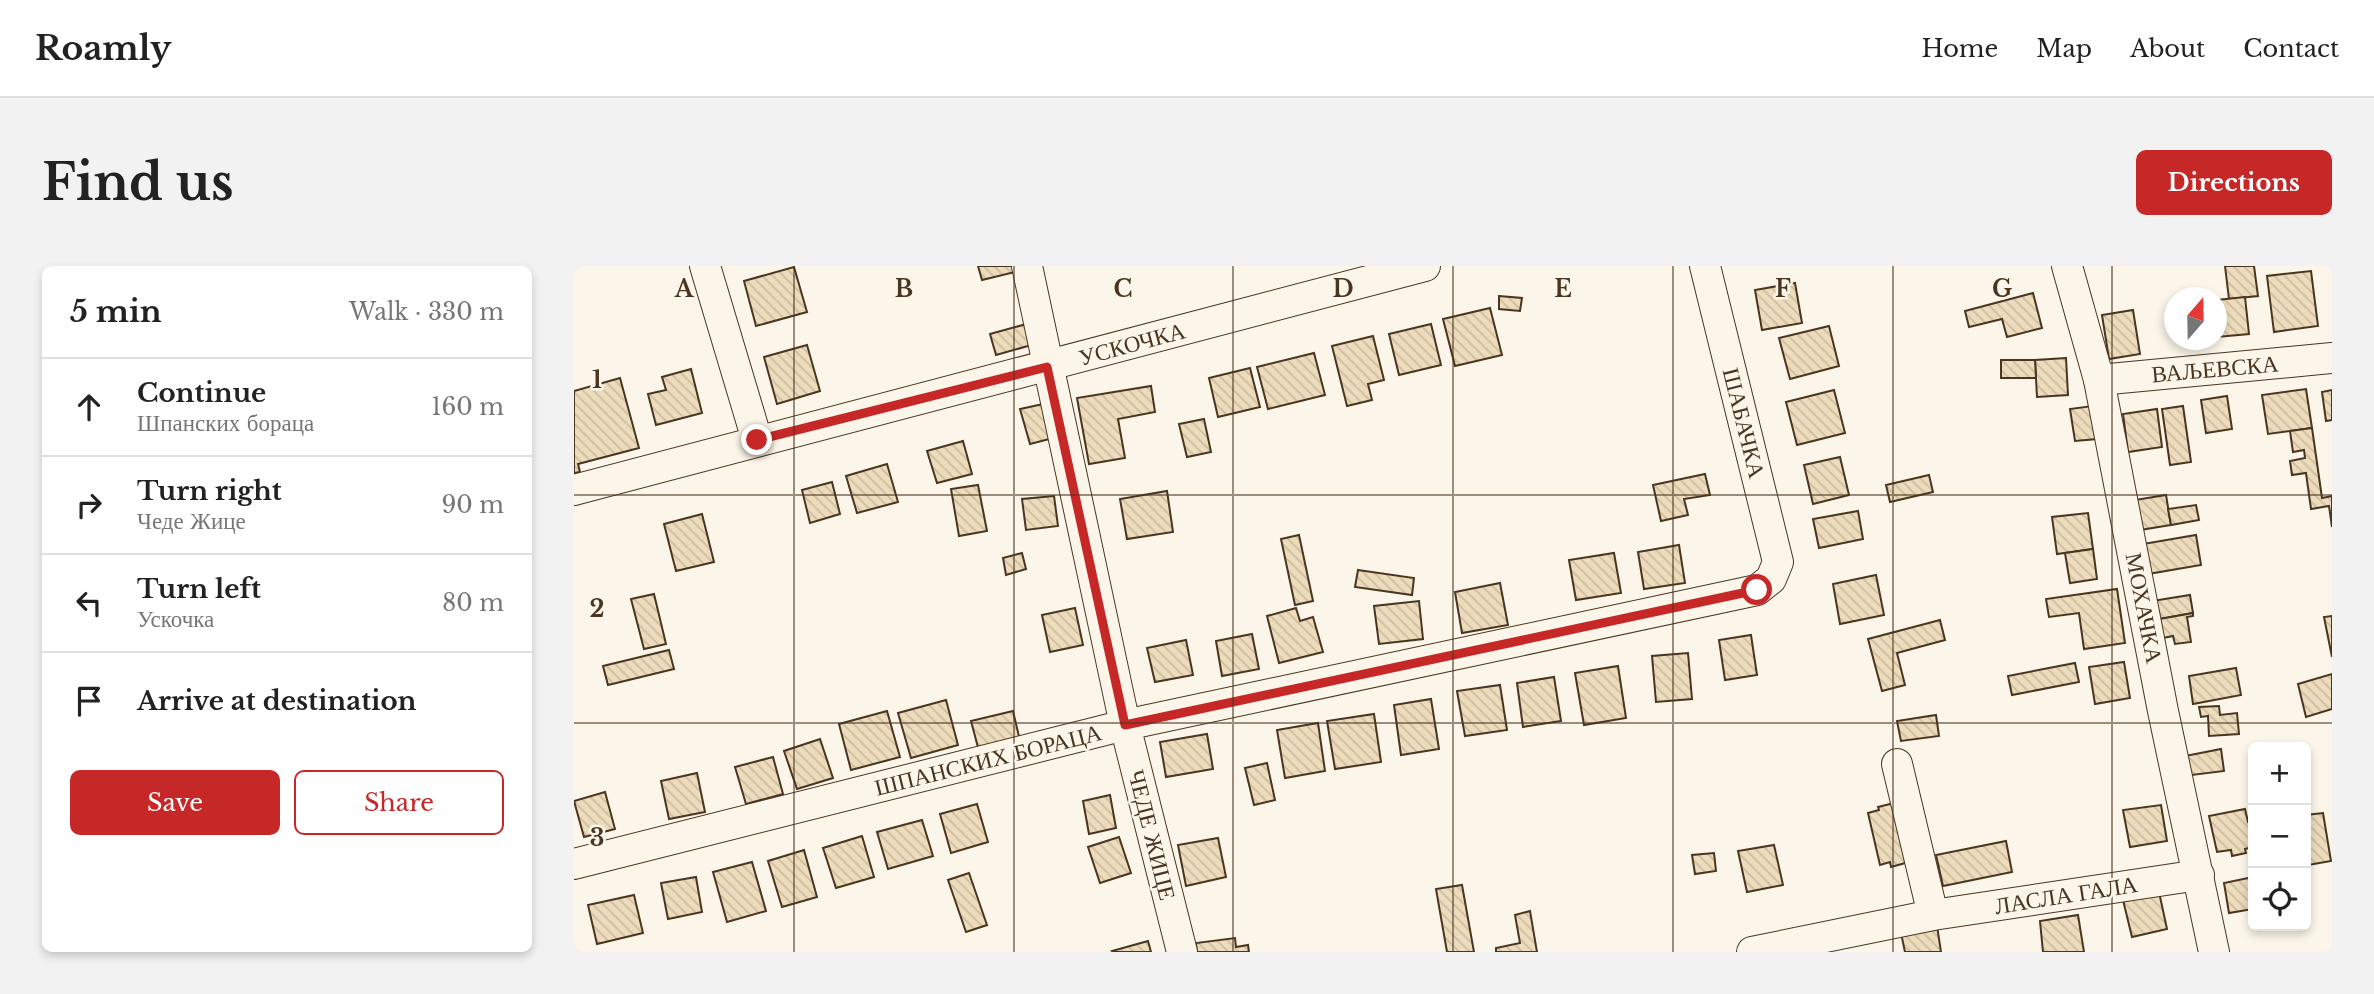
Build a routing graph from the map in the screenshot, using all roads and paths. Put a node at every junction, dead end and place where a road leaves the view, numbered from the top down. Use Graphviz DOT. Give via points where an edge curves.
graph roads {
  1 [pos="705,266"];
  2 [pos="1027,266"];
  3 [pos="1425,266"];
  4 [pos="1705,266"];
  5 [pos="2067,266"];
  6 [pos="2332,358"];
  7 [pos="1047,367"];
  8 [pos="2099,380"];
  9 [pos="757,440"];
  10 [pos="574,490"];
  11 [pos="1771,579"];
  12 [pos="1125,725"];
  13 [pos="1897,764"];
  14 [pos="574,864"];
  15 [pos="2199,875"];
  16 [pos="1933,915"];
  17 [pos="1182,952"];
  18 [pos="1752,952"];
  19 [pos="2214,952"];
  1 -- 9 [label="street"];
  2 -- 7 [label="street, ЧЕДЕ ЖИЦЕ"];
  3 -- 7 [label="street, УСКОЧКА"];
  4 -- 11 [label="street, ШАБАЧКА" via="1777,562"];
  5 -- 8 [label="street, МОХАЧКА"];
  6 -- 8 [label="street, ВАЉЕВСКА"];
  7 -- 9 [label="street, УСКОЧКА"];
  7 -- 12 [label="street, ЧЕДЕ ЖИЦЕ"];
  8 -- 15 [label="street, МОХАЧКА"];
  9 -- 10 [label="street, УСКОЧКА"];
  11 -- 12 [label="street, ШПАНСКИХ БОРАЦА" via="1757,590"];
  12 -- 14 [label="street, ШПАНСКИХ БОРАЦА"];
  12 -- 17 [label="street, ЧЕДЕ ЖИЦЕ"];
  13 -- 16 [label="street"];
  15 -- 16 [label="street, ЛАСЛА ГАЛА"];
  15 -- 19 [label="street, МОХАЧКА"];
  16 -- 18 [label="street, ЛАСЛА ГАЛА"];
}
